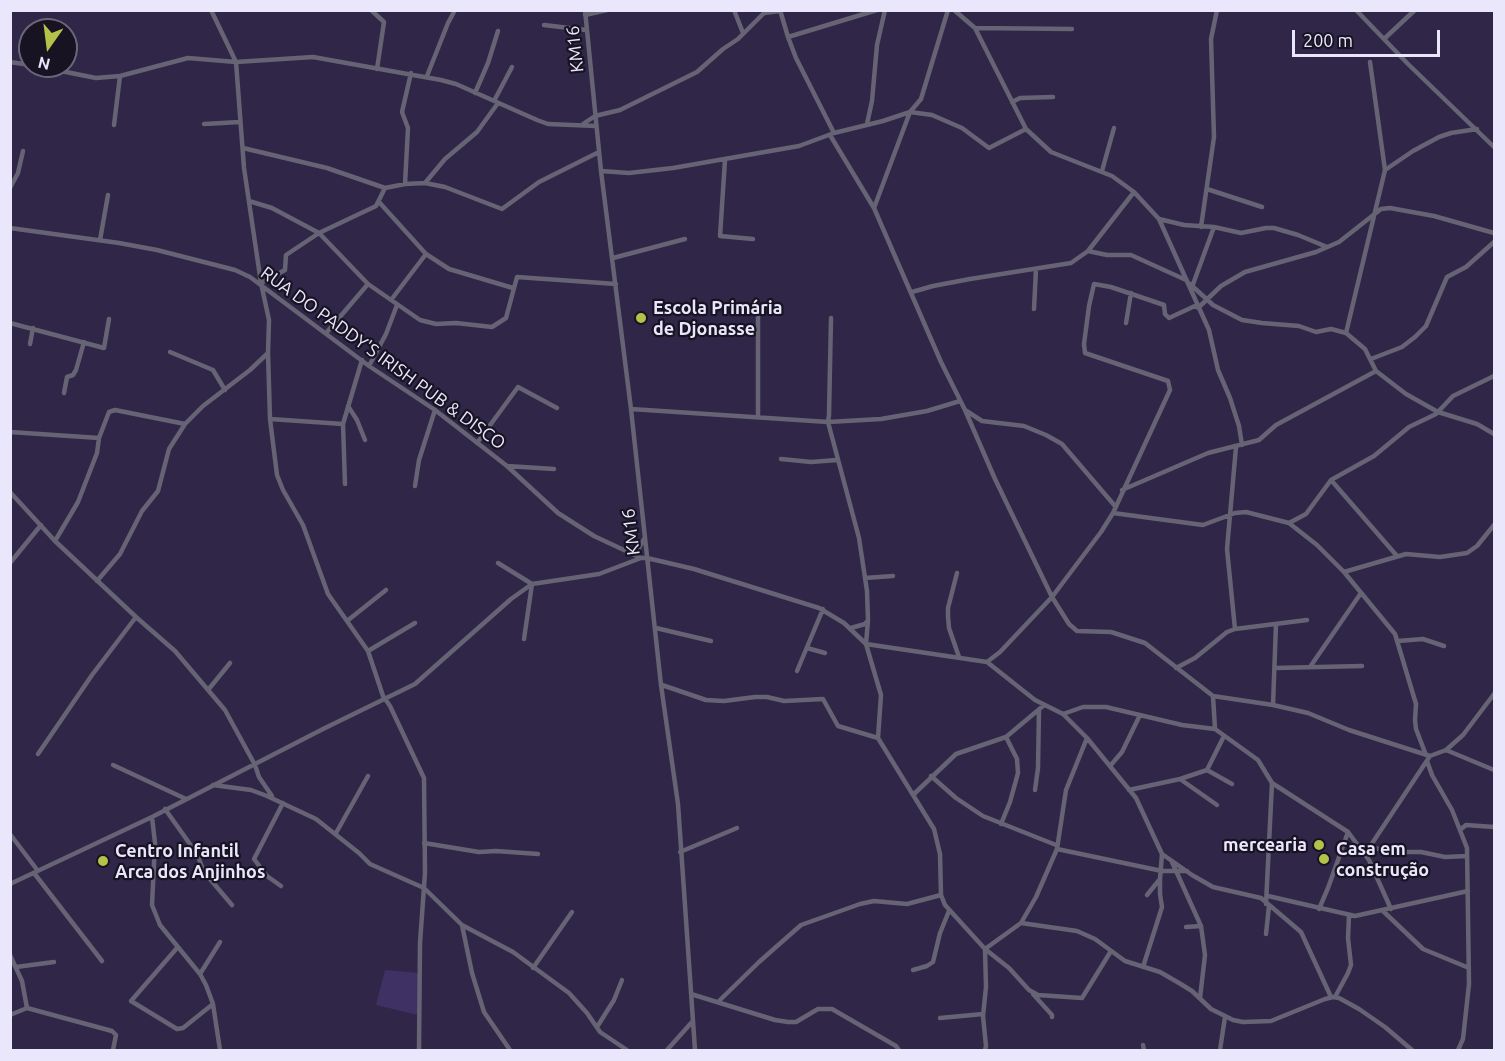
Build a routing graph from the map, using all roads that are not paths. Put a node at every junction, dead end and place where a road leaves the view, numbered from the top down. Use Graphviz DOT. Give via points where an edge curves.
graph roads {
  1 [pos="211,10"];
  2 [pos="370,10"];
  3 [pos="455,10"];
  4 [pos="607,10"];
  5 [pos="734,10"];
  6 [pos="877,10"];
  7 [pos="885,10"];
  8 [pos="948,10"];
  9 [pos="954,10"];
  10 [pos="1217,10"];
  11 [pos="1356,10"];
  12 [pos="1415,10"];
  13 [pos="780,11"];
  14 [pos="585,13"];
  15 [pos="544,26"];
  16 [pos="975,28"];
  17 [pos="1072,29"];
  18 [pos="586,30"];
  19 [pos="498,31"];
  20 [pos="744,33"];
  21 [pos="788,37"];
  22 [pos="1384,39"];
  23 [pos="236,62"];
  24 [pos="1370,62"];
  25 [pos="512,67"];
  26 [pos="377,69"];
  27 [pos="411,73"];
  28 [pos="78,76"];
  29 [pos="120,76"];
  30 [pos="427,76"];
  31 [pos="475,93"];
  32 [pos="1053,97"];
  33 [pos="496,102"];
  34 [pos="1012,102"];
  35 [pos="910,112"];
  36 [pos="595,116"];
  37 [pos="240,122"];
  38 [pos="204,124"];
  39 [pos="583,124"];
  40 [pos="867,124"];
  41 [pos="114,125"];
  42 [pos="596,126"];
  43 [pos="1114,128"];
  44 [pos="1026,129"];
  45 [pos="1477,129"];
  46 [pos="832,134"];
  47 [pos="1494,147"];
  48 [pos="243,148"];
  49 [pos="23,151"];
  50 [pos="599,152"];
  51 [pos="725,160"];
  52 [pos="1385,170"];
  53 [pos="601,171"];
  54 [pos="1102,171"];
  55 [pos="425,183"];
  56 [pos="405,184"];
  57 [pos="10,188"];
  58 [pos="385,188"];
  59 [pos="1208,189"];
  60 [pos="1134,192"];
  61 [pos="108,195"];
  62 [pos="249,201"];
  63 [pos="380,201"];
  64 [pos="1262,207"];
  65 [pos="874,208"];
  66 [pos="1375,213"];
  67 [pos="1159,219"];
  68 [pos="1201,226"];
  69 [pos="1214,227"];
  70 [pos="10,228"];
  71 [pos="319,233"];
  72 [pos="1494,233"];
  73 [pos="685,239"];
  74 [pos="753,239"];
  75 [pos="100,240"];
  76 [pos="1494,242"];
  77 [pos="1327,247"];
  78 [pos="1088,251"];
  79 [pos="426,254"];
  80 [pos="613,258"];
  81 [pos="1036,269"];
  82 [pos="1187,281"];
  83 [pos="261,283"];
  84 [pos="368,284"];
  85 [pos="616,284"];
  86 [pos="1192,287"];
  87 [pos="513,288"];
  88 [pos="912,292"];
  89 [pos="1131,293"];
  90 [pos="391,300"];
  91 [pos="1206,300"];
  92 [pos="397,305"];
  93 [pos="1198,307"];
  94 [pos="1034,309"];
  95 [pos="758,313"];
  96 [pos="831,318"];
  97 [pos="109,319"];
  98 [pos="10,323"];
  99 [pos="1126,323"];
  100 [pos="33,328"];
  101 [pos="327,332"];
  102 [pos="1346,333"];
  103 [pos="84,342"];
  104 [pos="30,344"];
  105 [pos="170,352"];
  106 [pos="268,353"];
  107 [pos="1371,359"];
  108 [pos="362,360"];
  109 [pos="369,366"];
  110 [pos="1376,370"];
  111 [pos="1494,376"];
  112 [pos="225,390"];
  113 [pos="64,393"];
  114 [pos="960,401"];
  115 [pos="348,406"];
  116 [pos="556,408"];
  117 [pos="631,409"];
  118 [pos="435,410"];
  119 [pos="965,410"];
  120 [pos="1438,412"];
  121 [pos="758,416"];
  122 [pos="270,419"];
  123 [pos="828,422"];
  124 [pos="185,424"];
  125 [pos="344,424"];
  126 [pos="10,432"];
  127 [pos="1494,434"];
  128 [pos="99,438"];
  129 [pos="365,440"];
  130 [pos="477,443"];
  131 [pos="1239,446"];
  132 [pos="781,459"];
  133 [pos="837,460"];
  134 [pos="507,466"];
  135 [pos="554,469"];
  136 [pos="1331,480"];
  137 [pos="345,484"];
  138 [pos="415,486"];
  139 [pos="1122,490"];
  140 [pos="10,492"];
  141 [pos="1115,506"];
  142 [pos="1113,513"];
  143 [pos="1230,514"];
  144 [pos="1290,523"];
  145 [pos="41,525"];
  146 [pos="1494,525"];
  147 [pos="644,539"];
  148 [pos="55,541"];
  149 [pos="635,555"];
  150 [pos="1397,556"];
  151 [pos="641,558"];
  152 [pos="647,558"];
  153 [pos="10,562"];
  154 [pos="498,563"];
  155 [pos="1344,572"];
  156 [pos="957,573"];
  157 [pos="893,576"];
  158 [pos="865,578"];
  159 [pos="97,581"];
  160 [pos="532,584"];
  161 [pos="386,590"];
  162 [pos="1360,593"];
  163 [pos="1052,597"];
  164 [pos="823,609"];
  165 [pos="136,617"];
  166 [pos="868,620"];
  167 [pos="1307,620"];
  168 [pos="347,621"];
  169 [pos="415,623"];
  170 [pos="1276,624"];
  171 [pos="656,628"];
  172 [pos="851,628"];
  173 [pos="1235,629"];
  174 [pos="524,639"];
  175 [pos="711,641"];
  176 [pos="1398,641"];
  177 [pos="866,644"];
  178 [pos="1444,645"];
  179 [pos="807,648"];
  180 [pos="368,651"];
  181 [pos="825,653"];
  182 [pos="959,657"];
  183 [pos="987,662"];
  184 [pos="230,663"];
  185 [pos="1362,666"];
  186 [pos="1310,667"];
  187 [pos="1176,668"];
  188 [pos="1275,668"];
  189 [pos="797,671"];
  190 [pos="662,685"];
  191 [pos="208,690"];
  192 [pos="1494,694"];
  193 [pos="1213,696"];
  194 [pos="386,700"];
  195 [pos="1273,705"];
  196 [pos="1043,706"];
  197 [pos="1039,710"];
  198 [pos="1063,714"];
  199 [pos="1140,714"];
  200 [pos="1215,729"];
  201 [pos="1224,735"];
  202 [pos="1006,737"];
  203 [pos="878,738"];
  204 [pos="1087,738"];
  205 [pos="1446,750"];
  206 [pos="38,754"];
  207 [pos="1428,757"];
  208 [pos="113,765"];
  209 [pos="255,765"];
  210 [pos="1110,766"];
  211 [pos="1208,770"];
  212 [pos="1494,770"];
  213 [pos="368,776"];
  214 [pos="931,776"];
  215 [pos="1180,779"];
  216 [pos="1272,783"];
  217 [pos="1232,784"];
  218 [pos="213,785"];
  219 [pos="1129,789"];
  220 [pos="1035,790"];
  221 [pos="914,794"];
  222 [pos="186,799"];
  223 [pos="274,799"];
  224 [pos="283,803"];
  225 [pos="1216,805"];
  226 [pos="165,809"];
  227 [pos="152,817"];
  228 [pos="1001,824"];
  229 [pos="1494,827"];
  230 [pos="737,828"];
  231 [pos="1460,830"];
  232 [pos="1348,832"];
  233 [pos="336,833"];
  234 [pos="10,834"];
  235 [pos="424,843"];
  236 [pos="1057,847"];
  237 [pos="1370,847"];
  238 [pos="680,852"];
  239 [pos="538,854"];
  240 [pos="1162,854"];
  241 [pos="1365,854"];
  242 [pos="1467,856"];
  243 [pos="1172,862"];
  244 [pos="1162,871"];
  245 [pos="1187,871"];
  246 [pos="36,872"];
  247 [pos="1177,872"];
  248 [pos="1161,879"];
  249 [pos="10,884"];
  250 [pos="281,886"];
  251 [pos="424,888"];
  252 [pos="1468,891"];
  253 [pos="941,895"];
  254 [pos="1147,895"];
  255 [pos="1268,896"];
  256 [pos="232,905"];
  257 [pos="1268,905"];
  258 [pos="1319,909"];
  259 [pos="1391,909"];
  260 [pos="949,911"];
  261 [pos="1383,911"];
  262 [pos="572,912"];
  263 [pos="1349,916"];
  264 [pos="1021,922"];
  265 [pos="462,924"];
  266 [pos="1201,926"];
  267 [pos="1186,927"];
  268 [pos="1266,934"];
  269 [pos="220,942"];
  270 [pos="177,948"];
  271 [pos="985,949"];
  272 [pos="1111,951"];
  273 [pos="10,955"];
  274 [pos="102,960"];
  275 [pos="54,962"];
  276 [pos="16,967"];
  277 [pos="1143,967"];
  278 [pos="532,968"];
  279 [pos="1469,968"];
  280 [pos="913,970"];
  281 [pos="200,974"];
  282 [pos="622,980"];
  283 [pos="691,994"];
  284 [pos="1033,994"];
  285 [pos="1333,997"];
  286 [pos="1200,998"];
  287 [pos="719,1001"];
  288 [pos="213,1004"];
  289 [pos="27,1008"];
  290 [pos="983,1014"];
  291 [pos="10,1015"];
  292 [pos="1052,1017"];
  293 [pos="1226,1017"];
  294 [pos="940,1018"];
  295 [pos="692,1022"];
  296 [pos="597,1027"];
  297 [pos="985,1048"];
  298 [pos="112,1050"];
  299 [pos="220,1050"];
  300 [pos="419,1050"];
  301 [pos="510,1050"];
  302 [pos="627,1050"];
  303 [pos="667,1050"];
  304 [pos="695,1050"];
  305 [pos="900,1050"];
  306 [pos="993,1050"];
  307 [pos="1220,1050"];
  308 [pos="1412,1050"];
  309 [pos="1458,1050"];
  1 -- 23 [label="street"];
  2 -- 26 [label="street" via="384,25"];
  3 -- 30 [label="street"];
  4 -- 14 [label="street"];
  5 -- 20 [label="street"];
  6 -- 21 [label="street"];
  7 -- 40 [label="street"];
  8 -- 35 [label="street" via="921,99"];
  9 -- 16 [label="street"];
  10 -- 59 [label="street" via="1211,39 1214,137"];
  11 -- 22 [label="street"];
  12 -- 22 [label="street"];
  13 -- 20 [label="street" via="764,13"];
  13 -- 21 [label="street"];
  14 -- 18 [label="street, KM16"];
  15 -- 18 [label="street"];
  16 -- 17 [label="street"];
  16 -- 34 [label="street"];
  18 -- 36 [label="street, KM16"];
  19 -- 31 [label="street"];
  20 -- 36 [label="street" via="685,79 620,110"];
  21 -- 46 [label="street"];
  22 -- 45 [label="street"];
  23 -- 26 [label="street" via="313,57"];
  23 -- 29 [label="street" via="188,58"];
  23 -- 37 [label="street"];
  24 -- 52 [label="street"];
  25 -- 33 [label="street"];
  26 -- 27 [label="street"];
  27 -- 30 [label="street"];
  27 -- 56 [label="street" via="402,112 408,128"];
  28 -- 29 [label="street"];
  29 -- 41 [label="street"];
  30 -- 31 [label="street"];
  31 -- 33 [label="street"];
  32 -- 34 [label="street" via="1020,98"];
  33 -- 39 [label="street" via="548,124"];
  33 -- 55 [label="street" via="477,132"];
  34 -- 44 [label="street"];
  35 -- 40 [label="street"];
  35 -- 44 [label="street" via="932,115 962,128 989,148"];
  35 -- 65 [label="street"];
  36 -- 39 [label="street"];
  36 -- 42 [label="street, KM16"];
  37 -- 38 [label="street"];
  37 -- 48 [label="street"];
  39 -- 42 [label="street"];
  40 -- 46 [label="street"];
  42 -- 50 [label="street, KM16"];
  43 -- 54 [label="street"];
  44 -- 54 [label="street" via="1051,152"];
  45 -- 47 [label="street"];
  45 -- 52 [label="street" via="1439,137"];
  46 -- 51 [label="street" via="799,146"];
  46 -- 65 [label="street"];
  48 -- 58 [label="street" via="327,168"];
  48 -- 62 [label="street"];
  49 -- 57 [label="street"];
  50 -- 53 [label="street, KM16"];
  50 -- 55 [label="street" via="539,182 502,209"];
  51 -- 53 [label="street" via="629,173"];
  51 -- 74 [label="street" via="720,236"];
  52 -- 66 [label="street"];
  53 -- 80 [label="street, KM16"];
  54 -- 60 [label="street"];
  55 -- 56 [label="street"];
  56 -- 58 [label="street"];
  58 -- 63 [label="street"];
  59 -- 64 [label="street"];
  59 -- 68 [label="street"];
  60 -- 67 [label="street"];
  60 -- 78 [label="street"];
  61 -- 75 [label="street"];
  62 -- 71 [label="street" via="272,208"];
  62 -- 83 [label="street"];
  63 -- 71 [label="street"];
  63 -- 79 [label="street"];
  65 -- 88 [label="street"];
  66 -- 72 [label="street" via="1390,208 1410,211"];
  66 -- 77 [label="street" via="1347,237"];
  66 -- 102 [label="street"];
  67 -- 68 [label="street"];
  67 -- 82 [label="street"];
  68 -- 69 [label="street"];
  69 -- 77 [label="street" via="1241,233 1274,228"];
  69 -- 86 [label="street"];
  70 -- 75 [label="street, RUA DO PADDY'S IRISH PUB & DISCO"];
  71 -- 83 [label="street" via="286,255 282,273"];
  71 -- 84 [label="street"];
  73 -- 80 [label="street"];
  75 -- 83 [label="street, RUA DO PADDY'S IRISH PUB & DISCO" via="157,250 224,268"];
  76 -- 107 [label="street" via="1466,267 1447,277 1426,326 1415,337 1394,352"];
  77 -- 91 [label="street" via="1245,272"];
  78 -- 81 [label="street" via="1071,264"];
  78 -- 82 [label="street" via="1131,255"];
  79 -- 87 [label="street" via="449,269"];
  79 -- 90 [label="street"];
  80 -- 85 [label="street, KM16"];
  81 -- 88 [label="street"];
  81 -- 94 [label="street"];
  82 -- 86 [label="street"];
  82 -- 93 [label="street"];
  83 -- 101 [label="street, RUA DO PADDY'S IRISH PUB & DISCO"];
  83 -- 106 [label="street" via="269,320"];
  84 -- 90 [label="street"];
  84 -- 101 [label="street"];
  85 -- 87 [label="street" via="517,277"];
  85 -- 117 [label="street, KM16"];
  86 -- 91 [label="street"];
  87 -- 92 [label="street" via="507,318 492,327 427,322"];
  88 -- 114 [label="street"];
  89 -- 93 [label="street" via="1164,305 1169,318"];
  89 -- 99 [label="street"];
  89 -- 139 [label="street" via="1094,284 1083,351 1170,384"];
  90 -- 92 [label="street"];
  91 -- 93 [label="street"];
  91 -- 102 [label="street" via="1251,322"];
  92 -- 109 [label="street"];
  93 -- 131 [label="street" via="1236,414"];
  95 -- 121 [label="street"];
  96 -- 123 [label="street"];
  97 -- 103 [label="street" via="105,347"];
  98 -- 100 [label="street"];
  100 -- 103 [label="street"];
  100 -- 104 [label="street"];
  101 -- 108 [label="street, RUA DO PADDY'S IRISH PUB & DISCO"];
  102 -- 107 [label="street"];
  103 -- 113 [label="street" via="76,370 67,377"];
  105 -- 112 [label="street" via="213,370"];
  106 -- 112 [label="street"];
  106 -- 122 [label="street"];
  107 -- 110 [label="street"];
  108 -- 109 [label="street, RUA DO PADDY'S IRISH PUB & DISCO"];
  108 -- 115 [label="street"];
  109 -- 118 [label="street, RUA DO PADDY'S IRISH PUB & DISCO"];
  110 -- 120 [label="street" via="1406,394"];
  110 -- 131 [label="street" via="1276,425 1259,440"];
  111 -- 120 [label="street" via="1453,396"];
  112 -- 124 [label="street"];
  114 -- 119 [label="street"];
  114 -- 123 [label="street" via="881,419"];
  115 -- 125 [label="street"];
  115 -- 129 [label="street"];
  116 -- 130 [label="street" via="518,387"];
  117 -- 121 [label="street"];
  117 -- 147 [label="street, KM16"];
  118 -- 130 [label="street, RUA DO PADDY'S IRISH PUB & DISCO"];
  118 -- 138 [label="street"];
  119 -- 141 [label="street" via="982,421 1024,426 1056,441"];
  119 -- 163 [label="street"];
  120 -- 127 [label="street" via="1477,424"];
  120 -- 136 [label="street"];
  121 -- 123 [label="street"];
  122 -- 125 [label="street"];
  122 -- 168 [label="street" via="280,484 303,525 328,594"];
  123 -- 133 [label="street"];
  124 -- 128 [label="street" via="115,410 109,412"];
  124 -- 159 [label="street" via="169,449 158,490 142,511 120,554"];
  125 -- 137 [label="street"];
  126 -- 128 [label="street"];
  128 -- 148 [label="street" via="81,495"];
  130 -- 134 [label="street, RUA DO PADDY'S IRISH PUB & DISCO"];
  131 -- 139 [label="street" via="1208,453"];
  131 -- 143 [label="street"];
  132 -- 133 [label="street"];
  133 -- 158 [label="street" via="859,537"];
  134 -- 135 [label="street"];
  134 -- 149 [label="street, RUA DO PADDY'S IRISH PUB & DISCO" via="558,513"];
  136 -- 144 [label="street" via="1306,514"];
  136 -- 150 [label="street"];
  139 -- 141 [label="street"];
  140 -- 145 [label="street"];
  141 -- 142 [label="street"];
  142 -- 143 [label="street" via="1203,525"];
  142 -- 163 [label="street"];
  143 -- 144 [label="street" via="1246,512"];
  143 -- 173 [label="street" via="1227,549"];
  144 -- 155 [label="street"];
  145 -- 148 [label="street"];
  145 -- 153 [label="street"];
  146 -- 150 [label="street" via="1478,546 1467,553"];
  147 -- 149 [label="street"];
  147 -- 152 [label="street, KM16"];
  148 -- 159 [label="street"];
  149 -- 151 [label="street, RUA DO PADDY'S IRISH PUB & DISCO"];
  150 -- 155 [label="street"];
  151 -- 152 [label="street"];
  151 -- 160 [label="street" via="599,574"];
  152 -- 164 [label="street" via="694,568"];
  152 -- 171 [label="street, KM16"];
  154 -- 160 [label="street"];
  155 -- 162 [label="street"];
  156 -- 182 [label="street" via="948,616"];
  157 -- 158 [label="street"];
  158 -- 166 [label="street"];
  159 -- 165 [label="street"];
  160 -- 174 [label="street"];
  160 -- 194 [label="street" via="423,679"];
  161 -- 168 [label="street"];
  162 -- 176 [label="street"];
  162 -- 186 [label="street"];
  163 -- 183 [label="street"];
  163 -- 187 [label="street" via="1077,630 1111,632 1146,643"];
  164 -- 172 [label="street"];
  164 -- 179 [label="street"];
  165 -- 191 [label="street" via="175,651"];
  165 -- 206 [label="street"];
  166 -- 172 [label="street"];
  166 -- 177 [label="street"];
  167 -- 170 [label="street"];
  168 -- 180 [label="street"];
  169 -- 180 [label="street"];
  170 -- 173 [label="street"];
  170 -- 188 [label="street"];
  171 -- 175 [label="street"];
  171 -- 190 [label="street, KM16"];
  172 -- 177 [label="street"];
  173 -- 187 [label="street"];
  176 -- 178 [label="street" via="1423,639"];
  176 -- 207 [label="street" via="1416,704 1416,729"];
  177 -- 182 [label="street"];
  177 -- 203 [label="street" via="881,695"];
  179 -- 181 [label="street"];
  179 -- 189 [label="street"];
  180 -- 194 [label="street"];
  182 -- 183 [label="street"];
  183 -- 196 [label="street"];
  184 -- 191 [label="street"];
  185 -- 186 [label="street"];
  186 -- 188 [label="street"];
  187 -- 193 [label="street"];
  188 -- 195 [label="street"];
  190 -- 203 [label="street" via="706,700 823,699 838,726"];
  190 -- 238 [label="street, KM16" via="678,804"];
  191 -- 209 [label="street" via="225,710"];
  192 -- 205 [label="street" via="1463,735"];
  193 -- 195 [label="street"];
  193 -- 200 [label="street"];
  194 -- 209 [label="street"];
  194 -- 235 [label="street" via="424,777"];
  195 -- 207 [label="street" via="1308,713"];
  196 -- 197 [label="street"];
  196 -- 198 [label="street"];
  197 -- 202 [label="street"];
  197 -- 220 [label="street"];
  198 -- 199 [label="street" via="1083,707"];
  198 -- 204 [label="street"];
  199 -- 200 [label="street"];
  199 -- 210 [label="street" via="1122,752"];
  200 -- 201 [label="street"];
  201 -- 211 [label="street"];
  201 -- 216 [label="street" via="1258,760"];
  202 -- 214 [label="street" via="956,754"];
  202 -- 228 [label="street" via="1017,759 1018,772"];
  203 -- 221 [label="street"];
  204 -- 210 [label="street"];
  204 -- 236 [label="street" via="1068,780"];
  205 -- 207 [label="street"];
  205 -- 212 [label="street"];
  207 -- 231 [label="street" via="1432,775"];
  207 -- 237 [label="street"];
  208 -- 222 [label="street"];
  209 -- 218 [label="street"];
  209 -- 223 [label="street"];
  210 -- 219 [label="street"];
  211 -- 215 [label="street"];
  211 -- 217 [label="street"];
  213 -- 233 [label="street"];
  214 -- 221 [label="street"];
  214 -- 228 [label="street" via="972,809"];
  215 -- 219 [label="street"];
  215 -- 225 [label="street"];
  216 -- 232 [label="street"];
  216 -- 255 [label="street"];
  218 -- 222 [label="street"];
  218 -- 223 [label="street" via="250,790"];
  219 -- 240 [label="street" via="1144,811"];
  221 -- 253 [label="street" via="934,829 940,854"];
  222 -- 226 [label="street"];
  223 -- 224 [label="street"];
  224 -- 233 [label="street"];
  224 -- 250 [label="street" via="254,860"];
  226 -- 227 [label="street"];
  226 -- 256 [label="street" via="197,854 204,872"];
  227 -- 246 [label="street"];
  227 -- 270 [label="street" via="152,905 160,926"];
  228 -- 236 [label="street"];
  229 -- 231 [label="street" via="1466,825"];
  230 -- 238 [label="street"];
  231 -- 242 [label="street"];
  232 -- 241 [label="street"];
  232 -- 258 [label="street"];
  233 -- 251 [label="street" via="370,864"];
  234 -- 246 [label="street"];
  235 -- 239 [label="street" via="479,852"];
  235 -- 251 [label="street"];
  236 -- 244 [label="street"];
  236 -- 264 [label="street"];
  237 -- 241 [label="street"];
  237 -- 242 [label="street" via="1445,857"];
  238 -- 283 [label="street, KM16"];
  240 -- 243 [label="street"];
  240 -- 244 [label="street"];
  241 -- 259 [label="street"];
  242 -- 252 [label="street"];
  243 -- 245 [label="street"];
  243 -- 247 [label="street"];
  244 -- 247 [label="street"];
  244 -- 248 [label="street"];
  245 -- 247 [label="street"];
  245 -- 257 [label="street" via="1213,887 1261,898"];
  246 -- 249 [label="street"];
  246 -- 274 [label="street"];
  247 -- 266 [label="street"];
  248 -- 254 [label="street"];
  248 -- 277 [label="street" via="1162,907"];
  251 -- 265 [label="street"];
  251 -- 300 [label="street"];
  252 -- 259 [label="street"];
  252 -- 279 [label="street"];
  253 -- 260 [label="street"];
  253 -- 287 [label="street" via="907,904 860,904 801,925"];
  255 -- 257 [label="street"];
  255 -- 258 [label="street"];
  257 -- 268 [label="street"];
  257 -- 285 [label="street" via="1301,932"];
  258 -- 263 [label="street"];
  259 -- 261 [label="street"];
  260 -- 271 [label="street"];
  260 -- 280 [label="street" via="933,962"];
  261 -- 263 [label="street"];
  261 -- 279 [label="street" via="1424,949"];
  262 -- 278 [label="street"];
  263 -- 285 [label="street" via="1351,965"];
  264 -- 271 [label="street"];
  264 -- 272 [label="street" via="1077,931"];
  265 -- 278 [label="street" via="507,948"];
  265 -- 301 [label="street" via="471,973 484,1012"];
  266 -- 267 [label="street"];
  266 -- 286 [label="street" via="1205,955"];
  269 -- 281 [label="street"];
  270 -- 281 [label="street"];
  270 -- 288 [label="street" via="131,1001 177,1029"];
  271 -- 284 [label="street"];
  271 -- 290 [label="street"];
  272 -- 277 [label="street"];
  272 -- 284 [label="street" via="1082,998"];
  273 -- 276 [label="street"];
  275 -- 276 [label="street"];
  276 -- 289 [label="street"];
  277 -- 286 [label="street" via="1160,972"];
  278 -- 296 [label="street" via="569,993"];
  279 -- 309 [label="street" via="1466,1017"];
  281 -- 288 [label="street"];
  282 -- 296 [label="street"];
  283 -- 287 [label="street"];
  283 -- 295 [label="street, KM16"];
  284 -- 292 [label="street"];
  285 -- 293 [label="street" via="1271,1021 1243,1022"];
  285 -- 308 [label="street" via="1363,1011"];
  286 -- 293 [label="street"];
  287 -- 305 [label="street" via="788,1022 796,1022 818,1009 832,1009"];
  288 -- 299 [label="street"];
  289 -- 291 [label="street"];
  289 -- 298 [label="street" via="114,1032"];
  290 -- 294 [label="street"];
  290 -- 297 [label="street"];
  293 -- 307 [label="street"];
  295 -- 303 [label="street"];
  295 -- 304 [label="street, KM16"];
  296 -- 302 [label="street"];
  297 -- 306 [label="street"];
}
